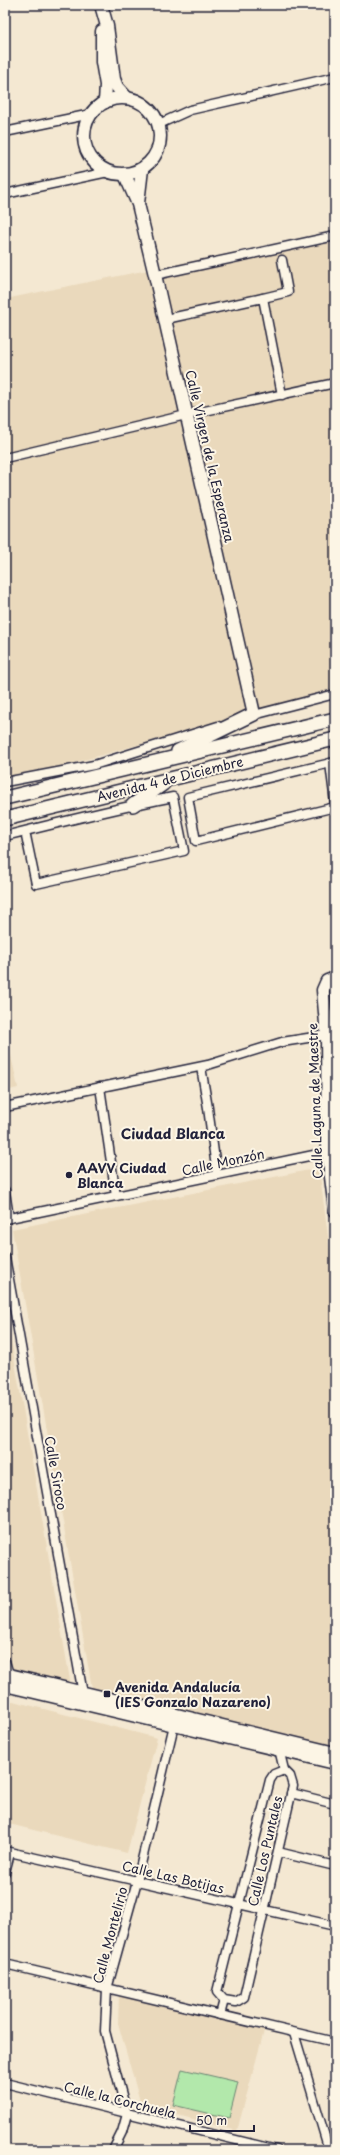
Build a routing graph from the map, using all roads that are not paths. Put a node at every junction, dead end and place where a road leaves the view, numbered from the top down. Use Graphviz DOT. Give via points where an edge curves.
graph roads {
  1 [pos="102,9"];
  2 [pos="335,77"];
  3 [pos="127,98"];
  4 [pos="105,102"];
  5 [pos="91,114"];
  6 [pos="158,124"];
  7 [pos="5,132"];
  8 [pos="142,169"];
  9 [pos="108,172"];
  10 [pos="125,175"];
  11 [pos="5,194"];
  12 [pos="138,204"];
  13 [pos="335,236"];
  14 [pos="282,260"];
  15 [pos="155,275"];
  16 [pos="263,298"];
  17 [pos="166,319"];
  18 [pos="335,383"];
  19 [pos="282,395"];
  20 [pos="186,415"];
  21 [pos="5,458"];
  22 [pos="335,694"];
  23 [pos="254,714"];
  24 [pos="335,719"];
  25 [pos="335,739"];
  26 [pos="155,762"];
  27 [pos="333,762"];
  28 [pos="170,779"];
  29 [pos="5,782"];
  30 [pos="5,798"];
  31 [pos="335,803"];
  32 [pos="133,805"];
  33 [pos="335,807"];
  34 [pos="5,819"];
  35 [pos="25,831"];
  36 [pos="5,836"];
  37 [pos="335,978"];
  38 [pos="330,1038"];
  39 [pos="201,1066"];
  40 [pos="100,1087"];
  41 [pos="331,1098"];
  42 [pos="5,1106"];
  43 [pos="331,1156"];
  44 [pos="217,1175"];
  45 [pos="5,1191"];
  46 [pos="116,1196"];
  47 [pos="335,1210"];
  48 [pos="7,1218"];
  49 [pos="5,1257"];
  50 [pos="5,1661"];
  51 [pos="8,1680"];
  52 [pos="83,1694"];
  53 [pos="174,1725"];
  54 [pos="279,1749"];
  55 [pos="335,1753"];
  56 [pos="297,1754"];
  57 [pos="335,1763"];
  58 [pos="284,1770"];
  59 [pos="291,1793"];
  60 [pos="335,1804"];
  61 [pos="8,1852"];
  62 [pos="278,1852"];
  63 [pos="335,1866"];
  64 [pos="5,1872"];
  65 [pos="137,1881"];
  66 [pos="239,1904"];
  67 [pos="264,1910"];
  68 [pos="335,1926"];
  69 [pos="5,1964"];
  70 [pos="107,1989"];
  71 [pos="224,2000"];
  72 [pos="220,2015"];
  73 [pos="294,2033"];
  74 [pos="335,2042"];
  75 [pos="5,2083"];
  76 [pos="127,2114"];
  77 [pos="113,2150"];
  78 [pos="277,2150"];
  79 [pos="329,2150"];
  1 -- 3 [label="street" via="108,32 114,79 117,87"];
  1 -- 4 [label="street"];
  2 -- 6 [label="street" via="190,110"];
  3 -- 4 [label="street"];
  3 -- 6 [label="street" via="146,106"];
  4 -- 5 [label="street"];
  5 -- 7 [label="street"];
  5 -- 9 [label="street" via="84,132 84,142 92,160"];
  6 -- 8 [label="street" via="160,134 156,154"];
  8 -- 10 [label="street"];
  8 -- 12 [label="street, Calle Virgen de la Esperanza"];
  9 -- 10 [label="street"];
  9 -- 11 [label="street"];
  10 -- 12 [label="street, Calle Virgen de la Esperanza"];
  12 -- 15 [label="street, Calle Virgen de la Esperanza"];
  13 -- 15 [label="street"];
  14 -- 16 [label="street" via="288,292"];
  15 -- 17 [label="street, Calle Virgen de la Esperanza"];
  16 -- 17 [label="street"];
  16 -- 19 [label="street"];
  17 -- 20 [label="street, Calle Virgen de la Esperanza"];
  18 -- 19 [label="street"];
  19 -- 20 [label="street"];
  20 -- 21 [label="street"];
  20 -- 23 [label="street, Calle Virgen de la Esperanza"];
  22 -- 23 [label="street"];
  23 -- 26 [label="main road"];
  23 -- 29 [label="street" via="94,765"];
  24 -- 26 [label="main road, Avenida 4 de Diciembre"];
  25 -- 28 [label="main road, Avenida 4 de Diciembre"];
  26 -- 30 [label="main road, Avenida 4 de Diciembre"];
  27 -- 31 [label="street"];
  27 -- 33 [label="street" via="188,797 196,842"];
  28 -- 32 [label="main road"];
  28 -- 34 [label="main road, Avenida 4 de Diciembre"];
  32 -- 35 [label="street"];
  32 -- 35 [label="street" via="173,796 184,851 36,884"];
  35 -- 36 [label="street"];
  37 -- 38 [label="street, Calle Laguna de Maestre" via="327,981 323,990"];
  38 -- 39 [label="street" via="282,1042"];
  38 -- 41 [label="street, Calle Laguna de Maestre"];
  39 -- 40 [label="street"];
  39 -- 44 [label="street"];
  40 -- 42 [label="street"];
  40 -- 46 [label="street"];
  41 -- 43 [label="street, Calle Laguna de Maestre"];
  43 -- 44 [label="street, Calle Monzón"];
  43 -- 47 [label="street, Calle Laguna de Maestre"];
  44 -- 46 [label="street, Calle Monzón"];
  45 -- 48 [label="street"];
  46 -- 48 [label="street, Calle Monzón"];
  49 -- 52 [label="street, Calle Siroco"];
  50 -- 51 [label="street"];
  51 -- 52 [label="street"];
  51 -- 53 [label="street"];
  52 -- 55 [label="street"];
  53 -- 54 [label="street"];
  53 -- 65 [label="street, Calle Montelirio"];
  54 -- 56 [label="street"];
  54 -- 58 [label="street"];
  56 -- 57 [label="street"];
  56 -- 58 [label="street"];
  58 -- 59 [label="street, Calle Los Puntales" via="290,1776 293,1786"];
  58 -- 66 [label="street, Calle Los Puntales" via="274,1774 270,1780"];
  59 -- 60 [label="street"];
  59 -- 62 [label="street, Calle Los Puntales"];
  61 -- 64 [label="street"];
  61 -- 65 [label="street, Calle Las Botijas"];
  62 -- 63 [label="street"];
  62 -- 67 [label="street, Calle Los Puntales"];
  65 -- 66 [label="street, Calle Las Botijas"];
  65 -- 70 [label="street, Calle Montelirio"];
  66 -- 67 [label="street, Calle Las Botijas"];
  66 -- 71 [label="street, Calle Los Puntales" via="217,1992"];
  67 -- 68 [label="street, Calle Las Botijas"];
  67 -- 71 [label="street, Calle Los Puntales" via="244,1997 236,2002"];
  69 -- 70 [label="street"];
  70 -- 72 [label="street"];
  70 -- 76 [label="street, Calle Montelirio" via="105,2031"];
  71 -- 72 [label="street"];
  72 -- 73 [label="street"];
  73 -- 74 [label="street"];
  73 -- 79 [label="street"];
  75 -- 76 [label="street, Calle la Corchuela"];
  76 -- 77 [label="street"];
  76 -- 78 [label="street, Calle la Corchuela"];
}
